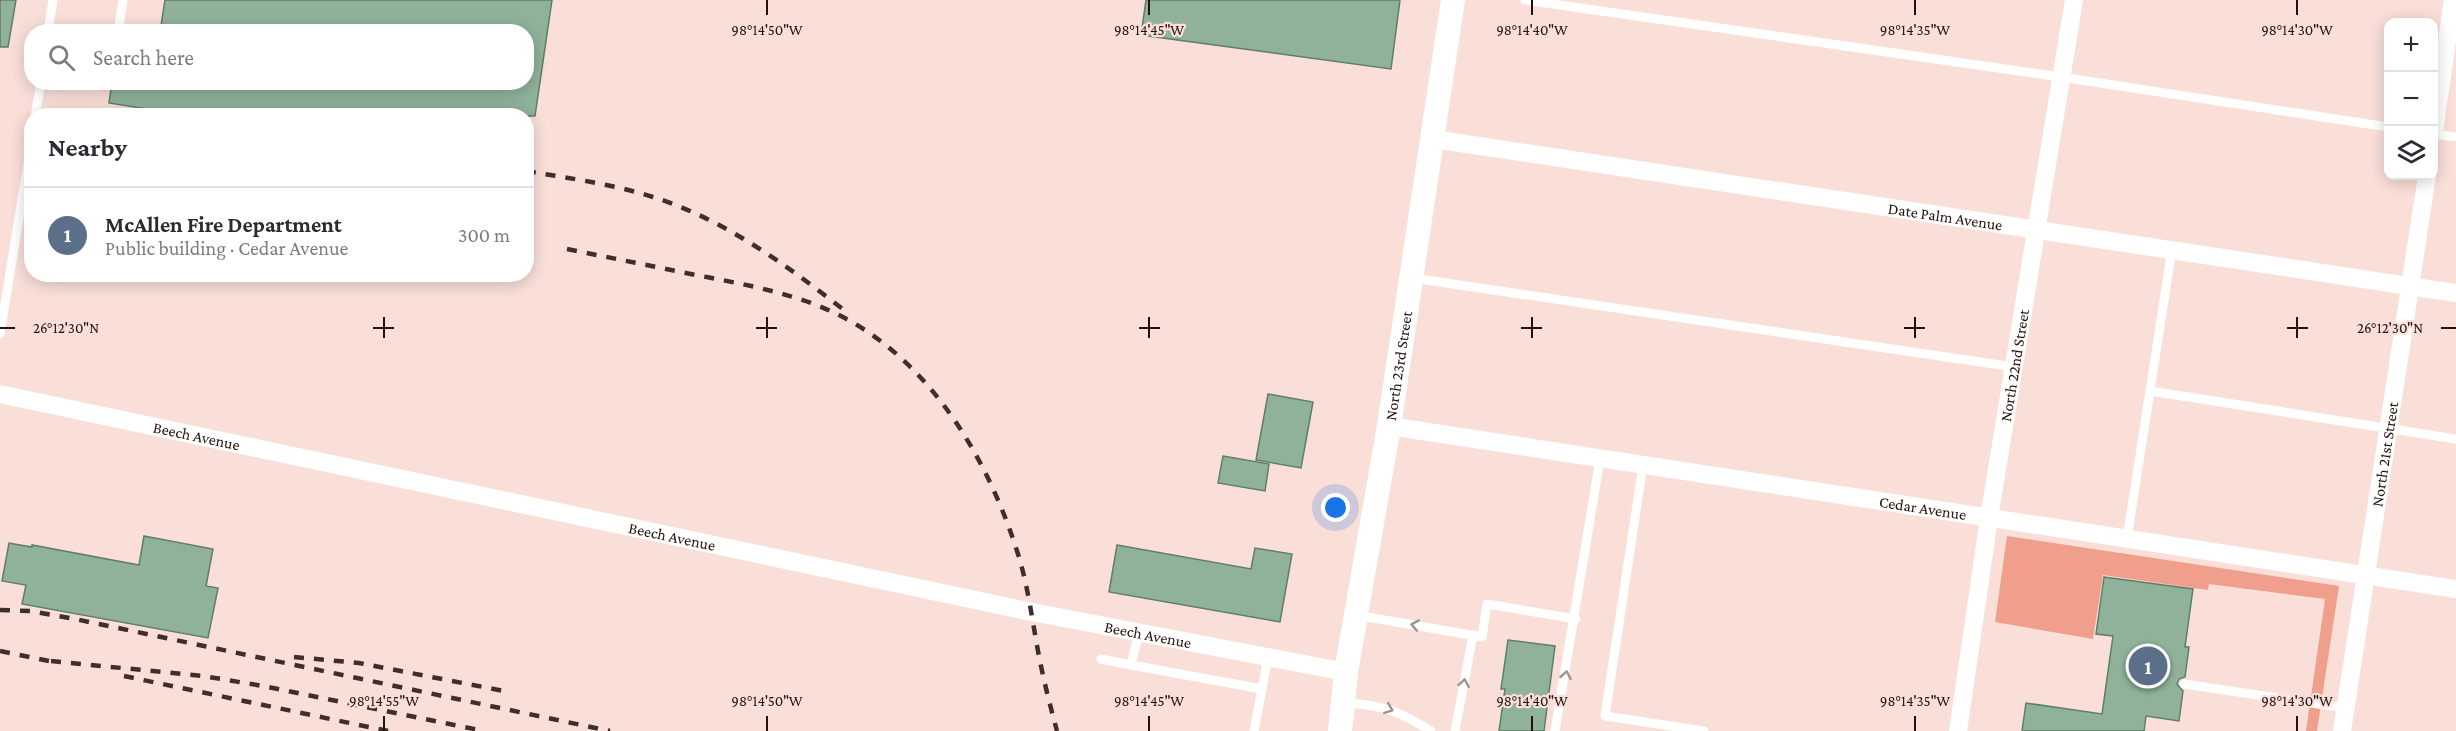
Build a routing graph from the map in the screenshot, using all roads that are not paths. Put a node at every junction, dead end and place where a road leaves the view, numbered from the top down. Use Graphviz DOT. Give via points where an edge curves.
graph roads {
  1 [pos="53,0"];
  2 [pos="123,0"];
  3 [pos="1453,0"];
  4 [pos="1525,0"];
  5 [pos="2073,0"];
  6 [pos="2453,0"];
  7 [pos="49,24"];
  8 [pos="119,24"];
  9 [pos="2061,76"];
  10 [pos="40,90"];
  11 [pos="36,108"];
  12 [pos="2384,126"];
  13 [pos="2434,126"];
  14 [pos="2438,133"];
  15 [pos="2456,137"];
  16 [pos="1433,139"];
  17 [pos="2426,180"];
  18 [pos="24,188"];
  19 [pos="2037,229"];
  20 [pos="2172,249"];
  21 [pos="1412,278"];
  22 [pos="2410,285"];
  23 [pos="2456,293"];
  24 [pos="0,334"];
  25 [pos="2014,367"];
  26 [pos="2150,391"];
  27 [pos="0,394"];
  28 [pos="1389,426"];
  29 [pos="2388,428"];
  30 [pos="2456,439"];
  31 [pos="1600,459"];
  32 [pos="1643,465"];
  33 [pos="1989,518"];
  34 [pos="2127,539"];
  35 [pos="2366,575"];
  36 [pos="2456,589"];
  37 [pos="1356,615"];
  38 [pos="1576,619"];
  39 [pos="1139,632"];
  40 [pos="1473,635"];
  41 [pos="1268,657"];
  42 [pos="1101,659"];
  43 [pos="1131,665"];
  44 [pos="1346,672"];
  45 [pos="2184,684"];
  46 [pos="1262,689"];
  47 [pos="1343,703"];
  48 [pos="2346,708"];
  49 [pos="1254,731"];
  50 [pos="1340,731"];
  51 [pos="1431,731"];
  52 [pos="1455,731"];
  53 [pos="1556,731"];
  54 [pos="1704,731"];
  55 [pos="1958,731"];
  56 [pos="2342,731"];
  1 -- 7 [label="lane"];
  2 -- 8 [label="lane"];
  3 -- 16 [label="main road, North 23rd Street"];
  4 -- 9 [label="lane"];
  5 -- 9 [label="street, North 22nd Street"];
  6 -- 13 [label="street"];
  9 -- 12 [label="lane"];
  9 -- 19 [label="street, North 22nd Street"];
  10 -- 11 [label="lane"];
  14 -- 15 [label="lane"];
  16 -- 19 [label="street, Date Palm Avenue"];
  16 -- 21 [label="main road, North 23rd Street"];
  17 -- 22 [label="street, North 21st Street"];
  18 -- 24 [label="lane"];
  19 -- 20 [label="street, Date Palm Avenue"];
  19 -- 25 [label="street, North 22nd Street"];
  20 -- 22 [label="street, Date Palm Avenue"];
  20 -- 26 [label="lane"];
  21 -- 25 [label="lane"];
  21 -- 28 [label="main road, North 23rd Street"];
  22 -- 23 [label="street, Date Palm Avenue"];
  22 -- 29 [label="street, North 21st Street"];
  25 -- 33 [label="street, North 22nd Street"];
  26 -- 29 [label="lane"];
  26 -- 34 [label="lane"];
  27 -- 39 [label="street, Beech Avenue"];
  28 -- 31 [label="street, Cedar Avenue"];
  28 -- 37 [label="main road, North 23rd Street"];
  29 -- 30 [label="lane"];
  29 -- 35 [label="street, North 21st Street"];
  31 -- 32 [label="street, Cedar Avenue"];
  31 -- 38 [label="lane"];
  32 -- 33 [label="street, Cedar Avenue"];
  32 -- 54 [label="lane" via="1605,716"];
  33 -- 34 [label="street, Cedar Avenue"];
  33 -- 55 [label="street, North 22nd Street"];
  34 -- 35 [label="street, Cedar Avenue"];
  35 -- 36 [label="street, Cedar Avenue"];
  35 -- 48 [label="street, North 21st Street"];
  40 -- 37 [label="lane, one-way"];
  37 -- 44 [label="main road, North 23rd Street"];
  38 -- 40 [label="lane" via="1487,604 1482,637"];
  53 -- 38 [label="lane, one-way"];
  39 -- 41 [label="street, Beech Avenue"];
  39 -- 43 [label="lane"];
  52 -- 40 [label="lane, one-way"];
  41 -- 44 [label="street, Beech Avenue"];
  41 -- 46 [label="lane"];
  42 -- 43 [label="lane"];
  43 -- 46 [label="lane"];
  44 -- 47 [label="main road, North 23rd Street"];
  45 -- 48 [label="lane"];
  46 -- 49 [label="lane"];
  47 -- 50 [label="main road, North 23rd Street"];
  47 -- 51 [label="lane, one-way" via="1378,705"];
  48 -- 56 [label="street, North 21st Street"];
}
